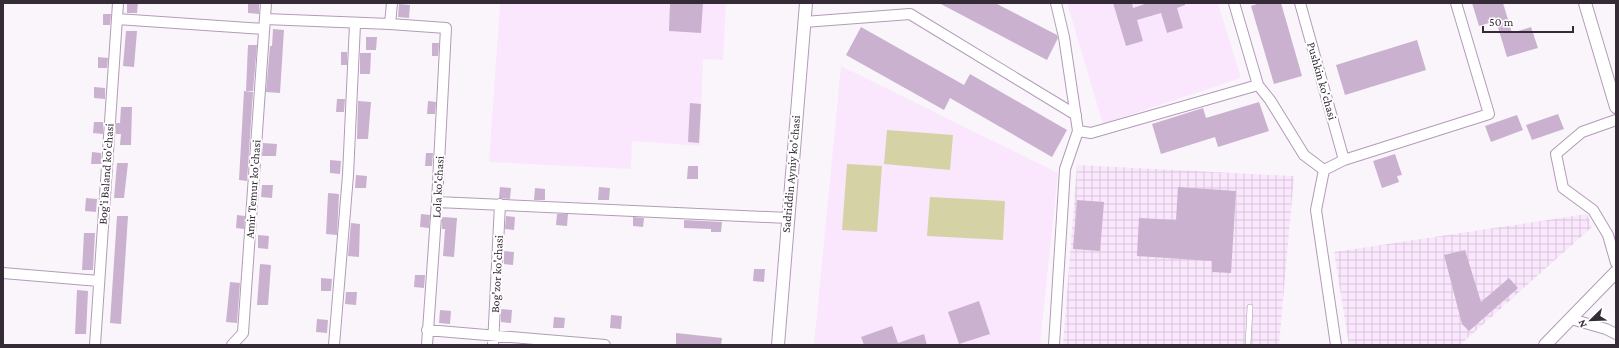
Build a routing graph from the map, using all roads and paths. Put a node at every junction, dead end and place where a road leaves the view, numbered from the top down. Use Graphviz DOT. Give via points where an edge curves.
graph roads {
  1 [pos="118,3"];
  2 [pos="266,3"];
  3 [pos="392,3"];
  4 [pos="806,3"];
  5 [pos="1056,3"];
  6 [pos="1234,3"];
  7 [pos="1300,3"];
  8 [pos="1456,3"];
  9 [pos="1585,3"];
  10 [pos="117,19"];
  11 [pos="804,22"];
  12 [pos="264,24"];
  13 [pos="355,24"];
  14 [pos="390,24"];
  15 [pos="1258,85"];
  16 [pos="1616,107"];
  17 [pos="1076,115"];
  18 [pos="1616,120"];
  19 [pos="1078,131"];
  20 [pos="1344,160"];
  21 [pos="1324,170"];
  22 [pos="437,202"];
  23 [pos="500,204"];
  24 [pos="788,218"];
  25 [pos="1616,263"];
  26 [pos="1616,272"];
  27 [pos="3,273"];
  28 [pos="99,281"];
  29 [pos="1250,307"];
  30 [pos="1571,319"];
  31 [pos="428,330"];
  32 [pos="494,334"];
  33 [pos="1616,334"];
  34 [pos="582,344"];
  35 [pos="95,345"];
  36 [pos="232,345"];
  37 [pos="334,345"];
  38 [pos="426,345"];
  39 [pos="493,345"];
  40 [pos="605,345"];
  41 [pos="778,345"];
  42 [pos="1054,345"];
  43 [pos="1248,345"];
  44 [pos="1336,345"];
  45 [pos="1545,345"];
  1 -- 10 [label="street, Bog'i Baland ko'chasi"];
  2 -- 12 [label="street, Amir Temur ko'chasi"];
  3 -- 14 [label="street"];
  4 -- 11 [label="street, Sadriddin Ayniy ko'chasi"];
  5 -- 17 [label="street"];
  6 -- 15 [label="street"];
  7 -- 20 [label="street, Pushkin ko'chasi"];
  8 -- 20 [label="street" via="1489,114"];
  9 -- 16 [label="street"];
  10 -- 12 [label="street"];
  10 -- 28 [label="street, Bog'i Baland ko'chasi"];
  11 -- 17 [label="street" via="910,14"];
  11 -- 24 [label="street, Sadriddin Ayniy ko'chasi"];
  12 -- 13 [label="street"];
  12 -- 36 [label="street, Amir Temur ko'chasi" via="243,332"];
  13 -- 14 [label="street"];
  13 -- 37 [label="street" via="348,175"];
  14 -- 22 [label="street, Lola ko'chasi" via="446,28"];
  15 -- 19 [label="street" via="1090,133"];
  15 -- 21 [label="street" via="1304,155"];
  17 -- 19 [label="street"];
  18 -- 25 [label="street" via="1582,132 1556,154 1563,188 1593,210 1608,235"];
  19 -- 42 [label="street" via="1065,169"];
  20 -- 21 [label="street"];
  21 -- 44 [label="street" via="1316,210"];
  22 -- 23 [label="street"];
  22 -- 31 [label="street, Lola ko'chasi"];
  23 -- 24 [label="street"];
  23 -- 32 [label="street, Bog'zor ko'chasi"];
  24 -- 41 [label="street, Sadriddin Ayniy ko'chasi"];
  26 -- 30 [label="street"];
  27 -- 28 [label="street"];
  28 -- 35 [label="street, Bog'i Baland ko'chasi"];
  29 -- 43 [label="lane"];
  30 -- 33 [label="street"];
  30 -- 45 [label="street"];
  31 -- 32 [label="street"];
  31 -- 38 [label="street, Lola ko'chasi"];
  32 -- 34 [label="street"];
  32 -- 39 [label="street, Bog'zor ko'chasi"];
  34 -- 40 [label="street"];
}
